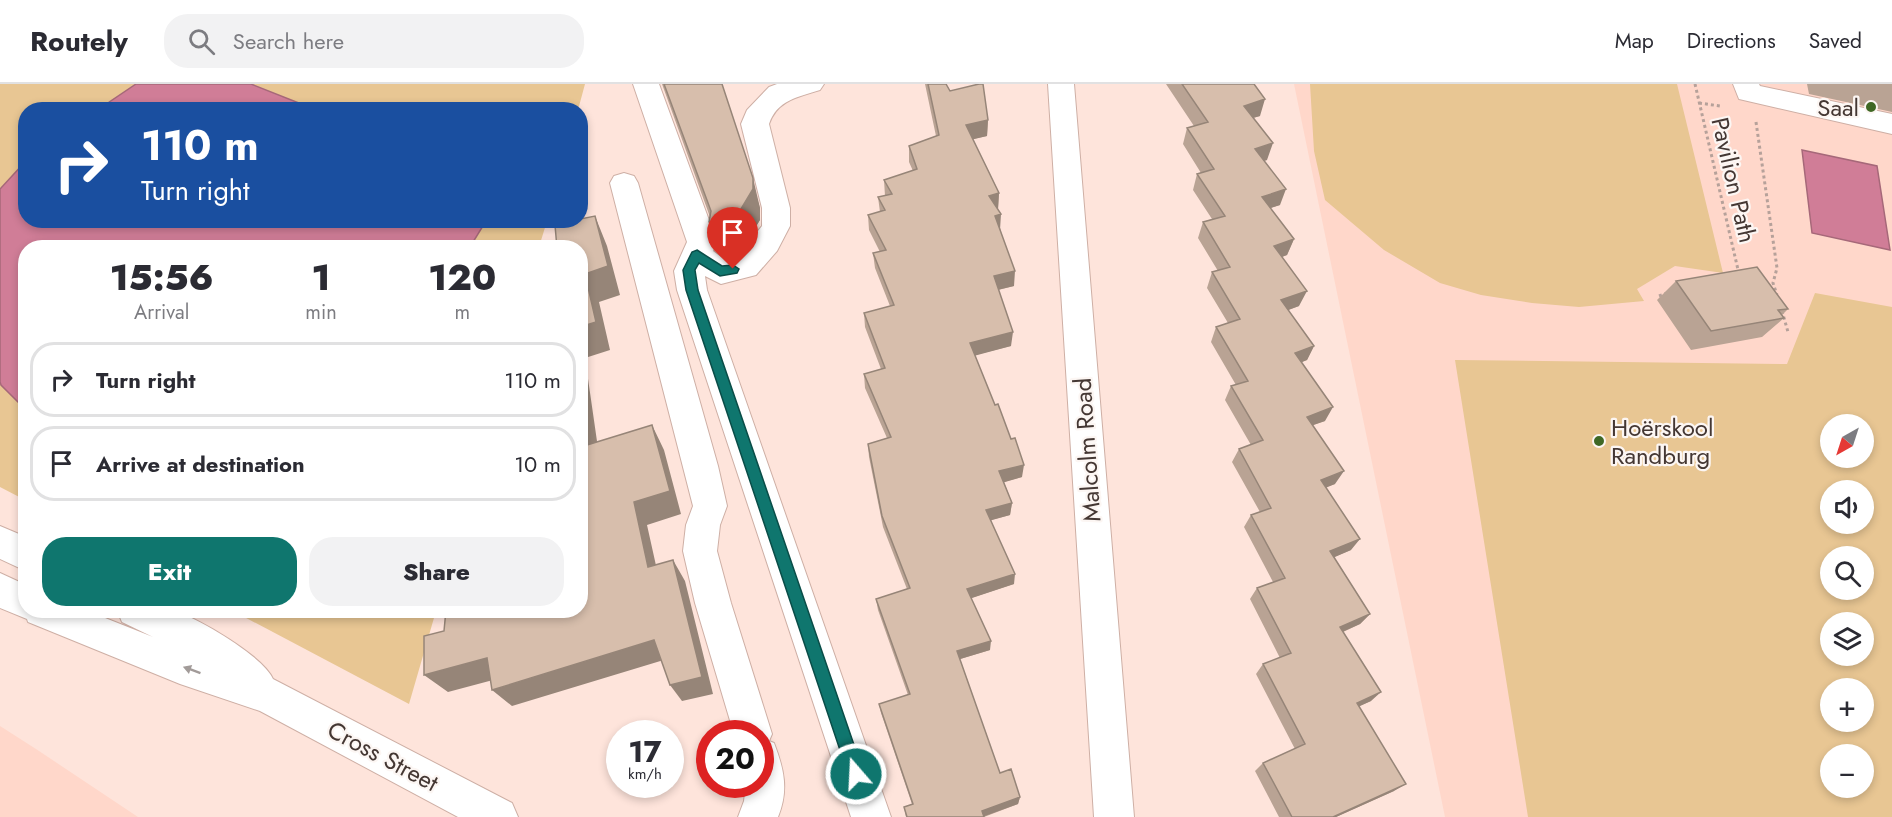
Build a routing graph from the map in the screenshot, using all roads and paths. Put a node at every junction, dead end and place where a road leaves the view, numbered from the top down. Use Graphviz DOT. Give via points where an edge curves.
graph roads {
  1 [pos="646,84"];
  2 [pos="811,84"];
  3 [pos="1061,84"];
  4 [pos="1695,84"];
  5 [pos="1747,88"];
  6 [pos="1892,123"];
  7 [pos="624,183"];
  8 [pos="697,255"];
  9 [pos="1741,283"];
  10 [pos="1669,292"];
  11 [pos="1659,296"];
  12 [pos="1778,299"];
  13 [pos="1780,307"];
  14 [pos="1788,332"];
  15 [pos="0,542"];
  16 [pos="18,551"];
  17 [pos="0,590"];
  18 [pos="18,599"];
  19 [pos="61,618"];
  20 [pos="150,618"];
  21 [pos="267,695"];
  22 [pos="749,720"];
  23 [pos="766,798"];
  24 [pos="498,817"];
  25 [pos="758,817"];
  26 [pos="871,817"];
  27 [pos="1114,817"];
  1 -- 8 [label="street" via="702,242"];
  2 -- 8 [label="street" via="778,93 760,110 755,124 776,208 776,226 767,243 746,267 720,272"];
  3 -- 27 [label="street, Malcolm Road"];
  4 -- 9 [label="path, Pavilion Path"];
  5 -- 6 [label="street"];
  5 -- 12 [label="path" via="1777,267 1773,283"];
  7 -- 22 [label="street" via="701,466 710,506 700,551"];
  8 -- 26 [label="street" via="689,270 692,290"];
  10 -- 11 [label="path"];
  13 -- 14 [label="path"];
  15 -- 16 [label="street"];
  17 -- 18 [label="street"];
  21 -- 19 [label="street, Cross Street, one-way" via="180,666"];
  20 -- 21 [label="street, Cross Street" via="246,673"];
  21 -- 24 [label="street, Cross Street"];
  23 -- 25 [label="street"];
}
